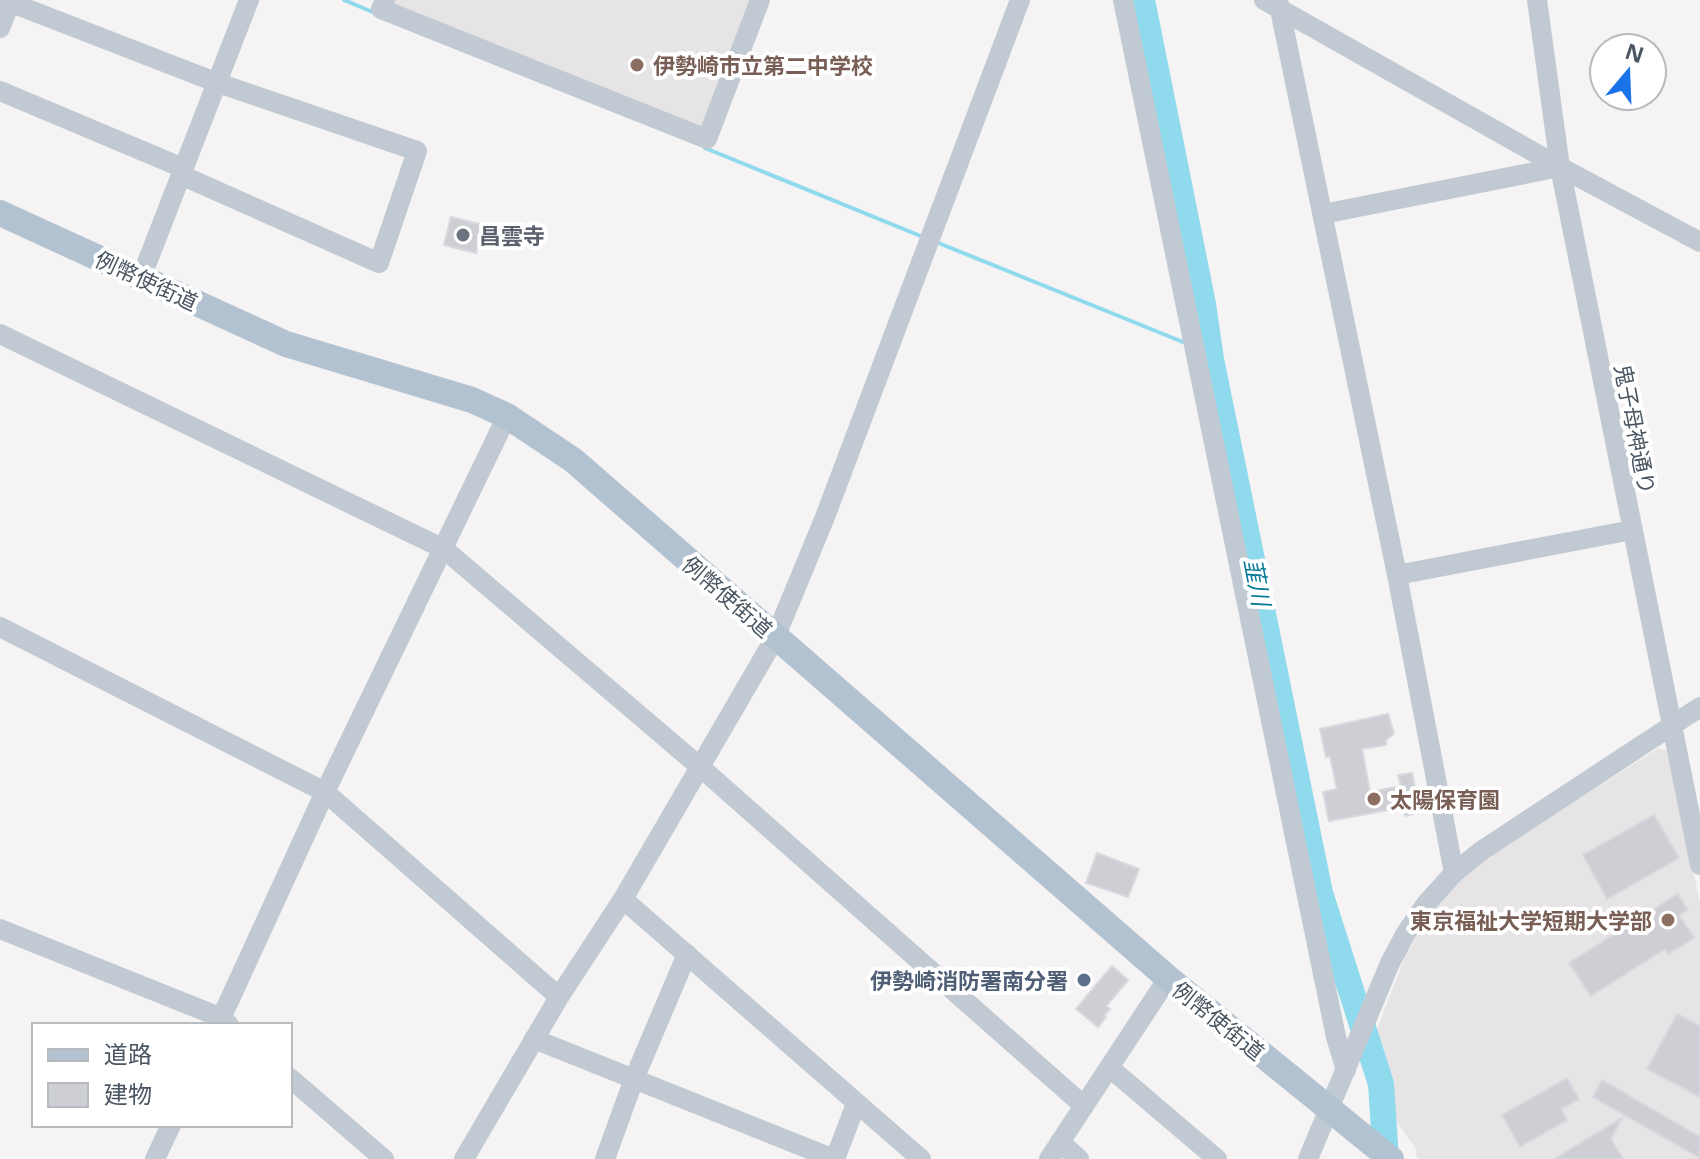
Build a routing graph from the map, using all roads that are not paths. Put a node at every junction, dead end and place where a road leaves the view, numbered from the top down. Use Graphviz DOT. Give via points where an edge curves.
graph roads {
  1 [pos="249,0"];
  2 [pos="385,0"];
  3 [pos="760,0"];
  4 [pos="1020,0"];
  5 [pos="1123,0"];
  6 [pos="1537,0"];
  7 [pos="9,1"];
  8 [pos="1274,3"];
  9 [pos="0,28"];
  10 [pos="218,83"];
  11 [pos="0,91"];
  12 [pos="1560,167"];
  13 [pos="182,172"];
  14 [pos="0,213"];
  15 [pos="1323,214"];
  16 [pos="1700,242"];
  17 [pos="141,278"];
  18 [pos="0,334"];
  19 [pos="507,416"];
  20 [pos="1632,530"];
  21 [pos="444,549"];
  22 [pos="1397,575"];
  23 [pos="0,627"];
  24 [pos="775,638"];
  25 [pos="1700,707"];
  26 [pos="1672,726"];
  27 [pos="699,766"];
  28 [pos="325,792"];
  29 [pos="1700,865"];
  30 [pos="1454,873"];
  31 [pos="623,899"];
  32 [pos="0,929"];
  33 [pos="687,954"];
  34 [pos="1168,978"];
  35 [pos="559,997"];
  36 [pos="223,1023"];
  37 [pos="534,1039"];
  38 [pos="1110,1068"];
  39 [pos="1346,1070"];
  40 [pos="634,1079"];
  41 [pos="292,1080"];
  42 [pos="856,1104"];
  43 [pos="1084,1106"];
  44 [pos="1329,1111"];
  45 [pos="170,1127"];
  46 [pos="1054,1151"];
  47 [pos="155,1159"];
  48 [pos="384,1159"];
  49 [pos="464,1159"];
  50 [pos="606,1159"];
  51 [pos="834,1159"];
  52 [pos="921,1159"];
  53 [pos="1079,1159"];
  54 [pos="1217,1159"];
  55 [pos="1308,1159"];
  56 [pos="1391,1159"];
  1 -- 10 [label="street"];
  2 -- 3 [label="street" via="381,9 707,139"];
  4 -- 24 [label="street"];
  5 -- 39 [label="street"];
  6 -- 12 [label="street, 鬼子母神通り"];
  7 -- 9 [label="street"];
  7 -- 10 [label="street"];
  8 -- 12 [label="street"];
  8 -- 15 [label="street"];
  10 -- 13 [label="street"];
  10 -- 13 [label="street" via="417,151 379,263"];
  11 -- 13 [label="street"];
  12 -- 15 [label="street"];
  12 -- 16 [label="street"];
  12 -- 20 [label="street, 鬼子母神通り"];
  13 -- 17 [label="street"];
  14 -- 17 [label="main road, 例幣使街道"];
  15 -- 22 [label="street"];
  17 -- 19 [label="main road, 例幣使街道" via="286,344 442,389"];
  18 -- 21 [label="street"];
  19 -- 21 [label="street"];
  19 -- 24 [label="main road, 例幣使街道" via="573,460"];
  20 -- 22 [label="street"];
  20 -- 26 [label="street, 鬼子母神通り"];
  21 -- 27 [label="street"];
  21 -- 28 [label="street"];
  22 -- 30 [label="street"];
  23 -- 28 [label="street"];
  24 -- 27 [label="street"];
  24 -- 34 [label="main road, 例幣使街道"];
  25 -- 26 [label="street"];
  26 -- 29 [label="street, 鬼子母神通り"];
  26 -- 30 [label="street"];
  27 -- 31 [label="street"];
  27 -- 43 [label="street"];
  28 -- 35 [label="street"];
  28 -- 36 [label="street"];
  30 -- 39 [label="street" via="1406,933"];
  31 -- 33 [label="street"];
  31 -- 35 [label="street"];
  32 -- 36 [label="street"];
  33 -- 40 [label="street"];
  33 -- 42 [label="street"];
  34 -- 38 [label="street"];
  34 -- 44 [label="main road, 例幣使街道"];
  35 -- 37 [label="street"];
  37 -- 40 [label="street"];
  37 -- 49 [label="street"];
  38 -- 43 [label="street"];
  38 -- 54 [label="street"];
  39 -- 44 [label="street"];
  40 -- 50 [label="street"];
  40 -- 51 [label="street"];
  41 -- 48 [label="street"];
  42 -- 51 [label="street"];
  42 -- 52 [label="street"];
  43 -- 46 [label="street"];
  44 -- 55 [label="street"];
  44 -- 56 [label="main road, 例幣使街道"];
  45 -- 47 [label="street"];
  46 -- 53 [label="street"];
}
